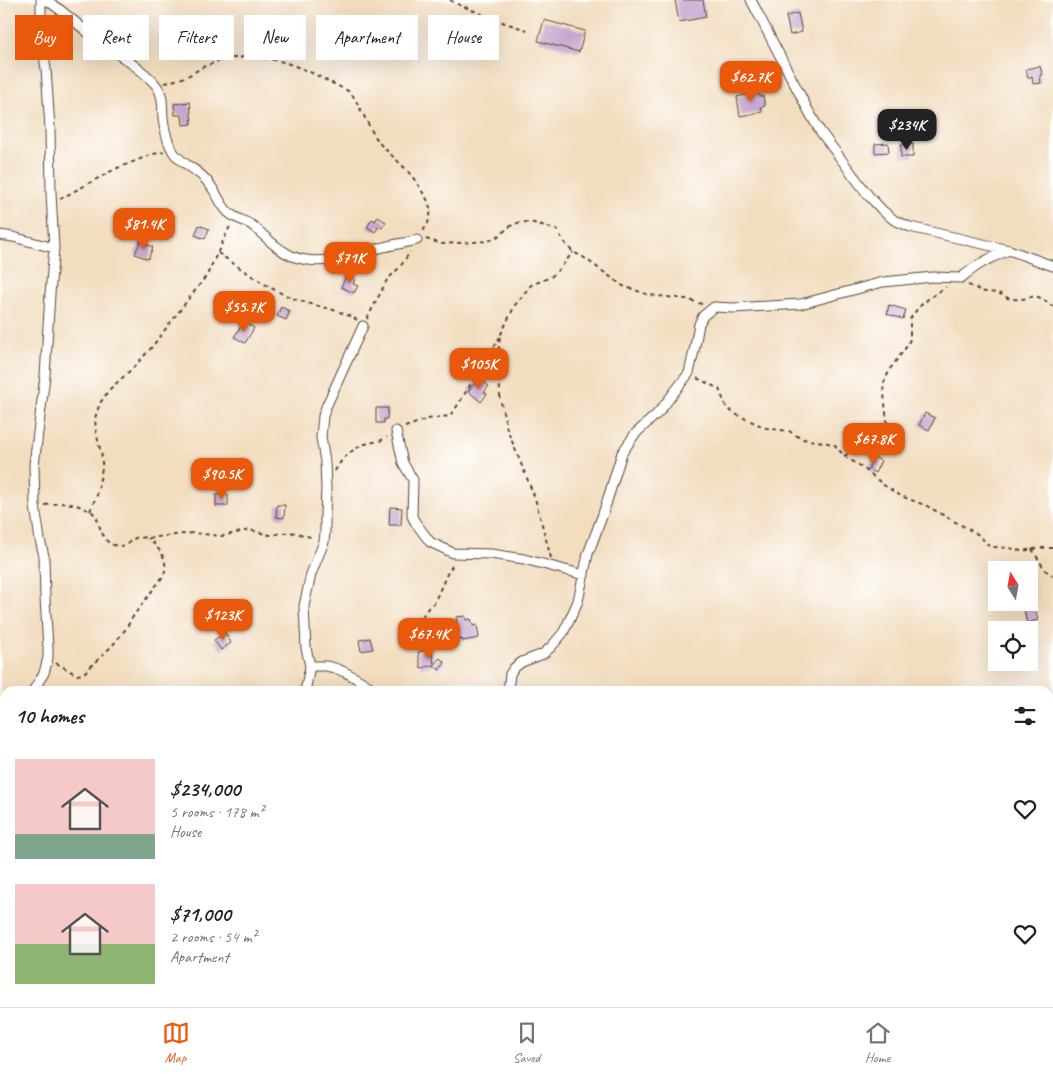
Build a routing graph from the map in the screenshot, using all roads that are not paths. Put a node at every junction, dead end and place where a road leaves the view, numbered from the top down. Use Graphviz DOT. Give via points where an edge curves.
graph roads {
  1 [pos="41,0"];
  2 [pos="46,0"];
  3 [pos="751,0"];
  4 [pos="0,235"];
  5 [pos="419,239"];
  6 [pos="54,248"];
  7 [pos="1009,250"];
  8 [pos="1053,266"];
  9 [pos="363,326"];
  10 [pos="396,431"];
  11 [pos="584,575"];
  12 [pos="310,666"];
  13 [pos="36,686"];
  14 [pos="306,686"];
  15 [pos="369,686"];
  16 [pos="509,686"];
  1 -- 6 [label="street"];
  2 -- 5 [label="street" via="157,86 162,96 165,131 174,153 207,181 227,211 251,225 284,252 293,257 325,260"];
  3 -- 7 [label="street" via="820,131 883,211 910,227"];
  4 -- 6 [label="street"];
  6 -- 13 [label="street" via="45,376 34,465 48,638 48,658"];
  7 -- 8 [label="street"];
  7 -- 11 [label="street" via="976,265 959,279 933,277 883,282 801,304 714,307 699,324 689,373 622,453"];
  9 -- 12 [label="street" via="323,416 325,532 304,606"];
  10 -- 11 [label="street" via="403,463 414,480 412,516 430,542 453,552 524,559"];
  11 -- 16 [label="street" via="578,601 562,633 543,654 514,668"];
  12 -- 14 [label="street"];
  12 -- 15 [label="street" via="328,666"];
}
